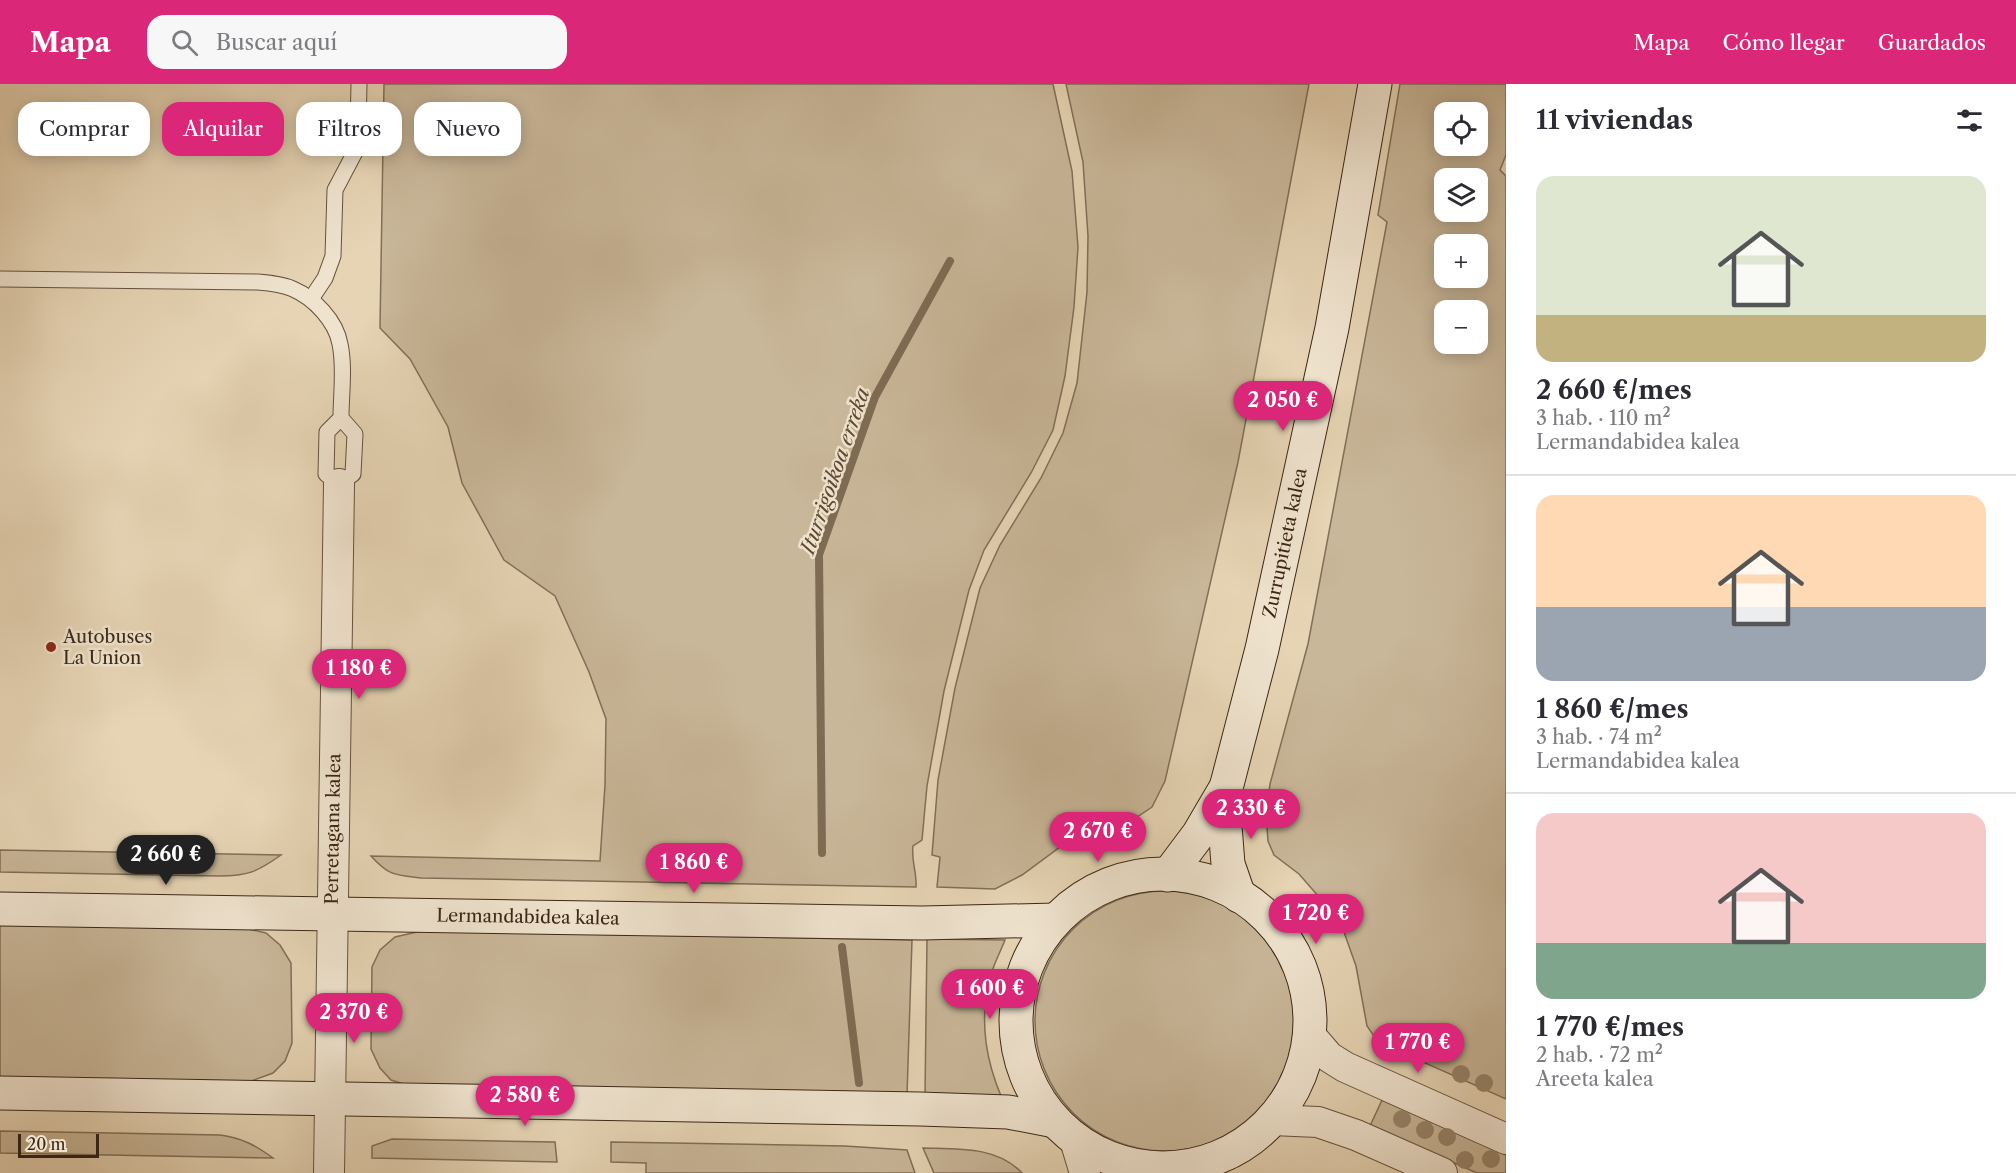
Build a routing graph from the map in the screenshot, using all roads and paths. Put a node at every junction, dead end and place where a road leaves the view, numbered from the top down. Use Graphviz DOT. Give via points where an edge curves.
graph roads {
  1 [pos="359,84"];
  2 [pos="1375,84"];
  3 [pos="0,279"];
  4 [pos="311,300"];
  5 [pos="340,418"];
  6 [pos="339,484"];
  7 [pos="1226,788"];
  8 [pos="1168,874"];
  9 [pos="1239,896"];
  10 [pos="0,909"];
  11 [pos="331,914"];
  12 [pos="1056,920"];
  13 [pos="1310,1035"];
  14 [pos="0,1093"];
  15 [pos="330,1098"];
  16 [pos="1272,1120"];
  17 [pos="1065,1130"];
  18 [pos="1506,1139"];
  19 [pos="1177,1170"];
  20 [pos="328,1173"];
  21 [pos="1085,1173"];
  22 [pos="1442,1173"];
  1 -- 4 [label="lane" via="355,152 335,190 333,256"];
  2 -- 7 [label="street, Zurrupitieta kalea" via="1329,340 1262,649"];
  3 -- 4 [label="lane" via="256,282 293,289"];
  4 -- 5 [label="lane" via="330,319 340,340"];
  5 -- 6 [label="lane" via="327,432 326,474"];
  5 -- 6 [label="lane" via="355,434 353,474"];
  6 -- 11 [label="street, Perretagana kalea"];
  7 -- 8 [label="street, Zurrupitieta kalea" via="1198,835"];
  7 -- 9 [label="street, Zurrupitieta kalea" via="1228,864"];
  8 -- 9 [label="street" via="1201,880"];
  8 -- 12 [label="street" via="1127,879 1089,894"];
  9 -- 13 [label="street" via="1265,916 1287,942 1301,971 1309,1003"];
  10 -- 11 [label="street, Lermandabidea kalea"];
  11 -- 12 [label="street, Lermandabidea kalea" via="922,923"];
  11 -- 15 [label="street, Perretagana kalea"];
  12 -- 17 [label="street" via="1034,949 1020,984 1015,1020 1020,1057 1033,1092"];
  13 -- 16 [label="street" via="1298,1081"];
  13 -- 18 [label="street" via="1329,1057 1345,1067"];
  14 -- 15 [label="street"];
  15 -- 17 [label="street" via="1008,1112"];
  15 -- 20 [label="street, Perretagana kalea"];
  16 -- 19 [label="street" via="1246,1143 1216,1158"];
  16 -- 22 [label="street" via="1318,1122"];
  17 -- 19 [label="street" via="1109,1158"];
  17 -- 21 [label="street"];
}
